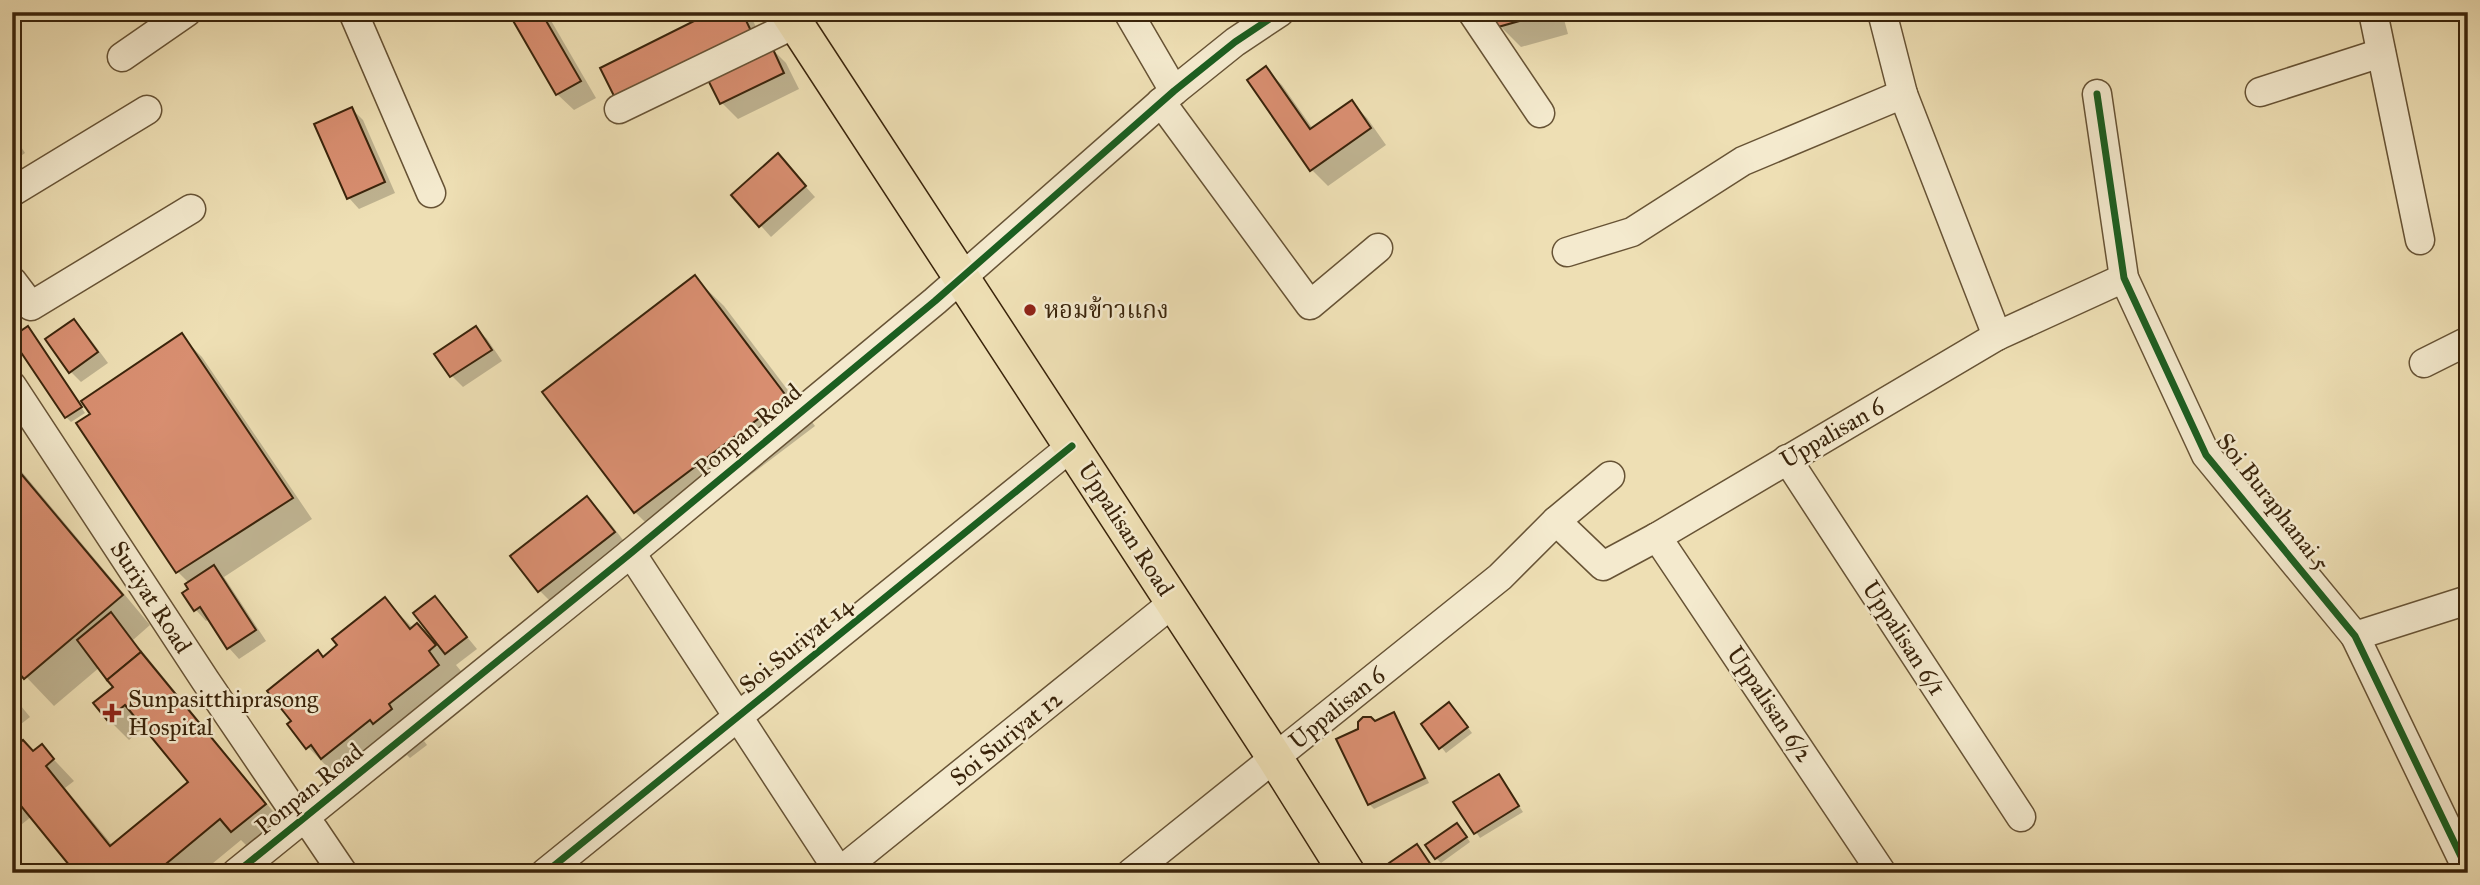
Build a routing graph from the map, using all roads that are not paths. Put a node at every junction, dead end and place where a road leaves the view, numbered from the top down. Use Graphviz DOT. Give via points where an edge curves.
graph roads {
  1 [pos="187,12"];
  2 [pos="353,12"];
  3 [pos="1128,12"];
  4 [pos="1280,12"];
  5 [pos="1472,12"];
  6 [pos="1882,12"];
  7 [pos="2373,12"];
  8 [pos="791,18"];
  9 [pos="1242,23"];
  10 [pos="2381,53"];
  11 [pos="122,57"];
  12 [pos="2260,92"];
  13 [pos="1903,94"];
  14 [pos="2097,94"];
  15 [pos="1168,97"];
  16 [pos="619,109"];
  17 [pos="147,110"];
  18 [pos="1540,113"];
  19 [pos="12,192"];
  20 [pos="431,193"];
  21 [pos="191,209"];
  22 [pos="2420,240"];
  23 [pos="1378,248"];
  24 [pos="1567,252"];
  25 [pos="2124,278"];
  26 [pos="961,279"];
  27 [pos="12,281"];
  28 [pos="1997,336"];
  29 [pos="2468,341"];
  30 [pos="2424,363"];
  31 [pos="12,386"];
  32 [pos="1072,446"];
  33 [pos="1787,459"];
  34 [pos="1610,476"];
  35 [pos="1556,521"];
  36 [pos="1657,537"];
  37 [pos="631,553"];
  38 [pos="2468,600"];
  39 [pos="1174,602"];
  40 [pos="2355,636"];
  41 [pos="738,717"];
  42 [pos="1275,758"];
  43 [pos="303,817"];
  44 [pos="2021,817"];
  45 [pos="2468,871"];
  46 [pos="839,872"];
  47 [pos="236,873"];
  48 [pos="343,873"];
  49 [pos="545,873"];
  50 [pos="1131,873"];
  51 [pos="1347,873"];
  52 [pos="1882,873"];
  1 -- 11 [label="street"];
  2 -- 20 [label="street"];
  3 -- 15 [label="street"];
  4 -- 9 [label="street, Ponpan Road"];
  5 -- 18 [label="street"];
  6 -- 13 [label="street"];
  7 -- 10 [label="street"];
  8 -- 16 [label="street"];
  8 -- 26 [label="main road, Uppalisan Road"];
  9 -- 15 [label="street, Ponpan Road"];
  10 -- 12 [label="street"];
  10 -- 22 [label="street"];
  13 -- 24 [label="street" via="1743,162 1632,232"];
  13 -- 28 [label="street"];
  14 -- 25 [label="street, Soi Buraphanai 5"];
  15 -- 23 [label="street" via="1310,305"];
  15 -- 26 [label="street, Ponpan Road"];
  17 -- 19 [label="street"];
  21 -- 27 [label="street" via="31,306"];
  25 -- 28 [label="street, Uppalisan 6"];
  25 -- 40 [label="street, Soi Buraphanai 5" via="2206,455"];
  26 -- 32 [label="main road, Uppalisan Road"];
  26 -- 37 [label="street, Ponpan Road"];
  28 -- 33 [label="street, Uppalisan 6"];
  29 -- 30 [label="street"];
  31 -- 43 [label="street, Suriyat Road" via="205,680"];
  32 -- 39 [label="main road, Uppalisan Road"];
  32 -- 41 [label="street, Soi Suriyat 14"];
  33 -- 36 [label="street, Uppalisan 6"];
  33 -- 44 [label="street, Uppalisan 6/1"];
  34 -- 35 [label="street, Uppalisan 6"];
  35 -- 36 [label="street, Uppalisan 6" via="1603,566"];
  35 -- 42 [label="street, Uppalisan 6" via="1500,577"];
  36 -- 52 [label="street, Uppalisan 6/2"];
  37 -- 41 [label="street"];
  37 -- 43 [label="street, Ponpan Road"];
  38 -- 40 [label="street"];
  39 -- 42 [label="main road, Uppalisan Road"];
  39 -- 46 [label="street, Soi Suriyat 12"];
  40 -- 45 [label="street, Soi Buraphanai 5"];
  41 -- 46 [label="street"];
  41 -- 49 [label="street, Soi Suriyat 14"];
  42 -- 50 [label="street, Uppalisan 6"];
  42 -- 51 [label="main road, Uppalisan Road"];
  43 -- 47 [label="street, Ponpan Road"];
  43 -- 48 [label="street, Suriyat Road"];
}
